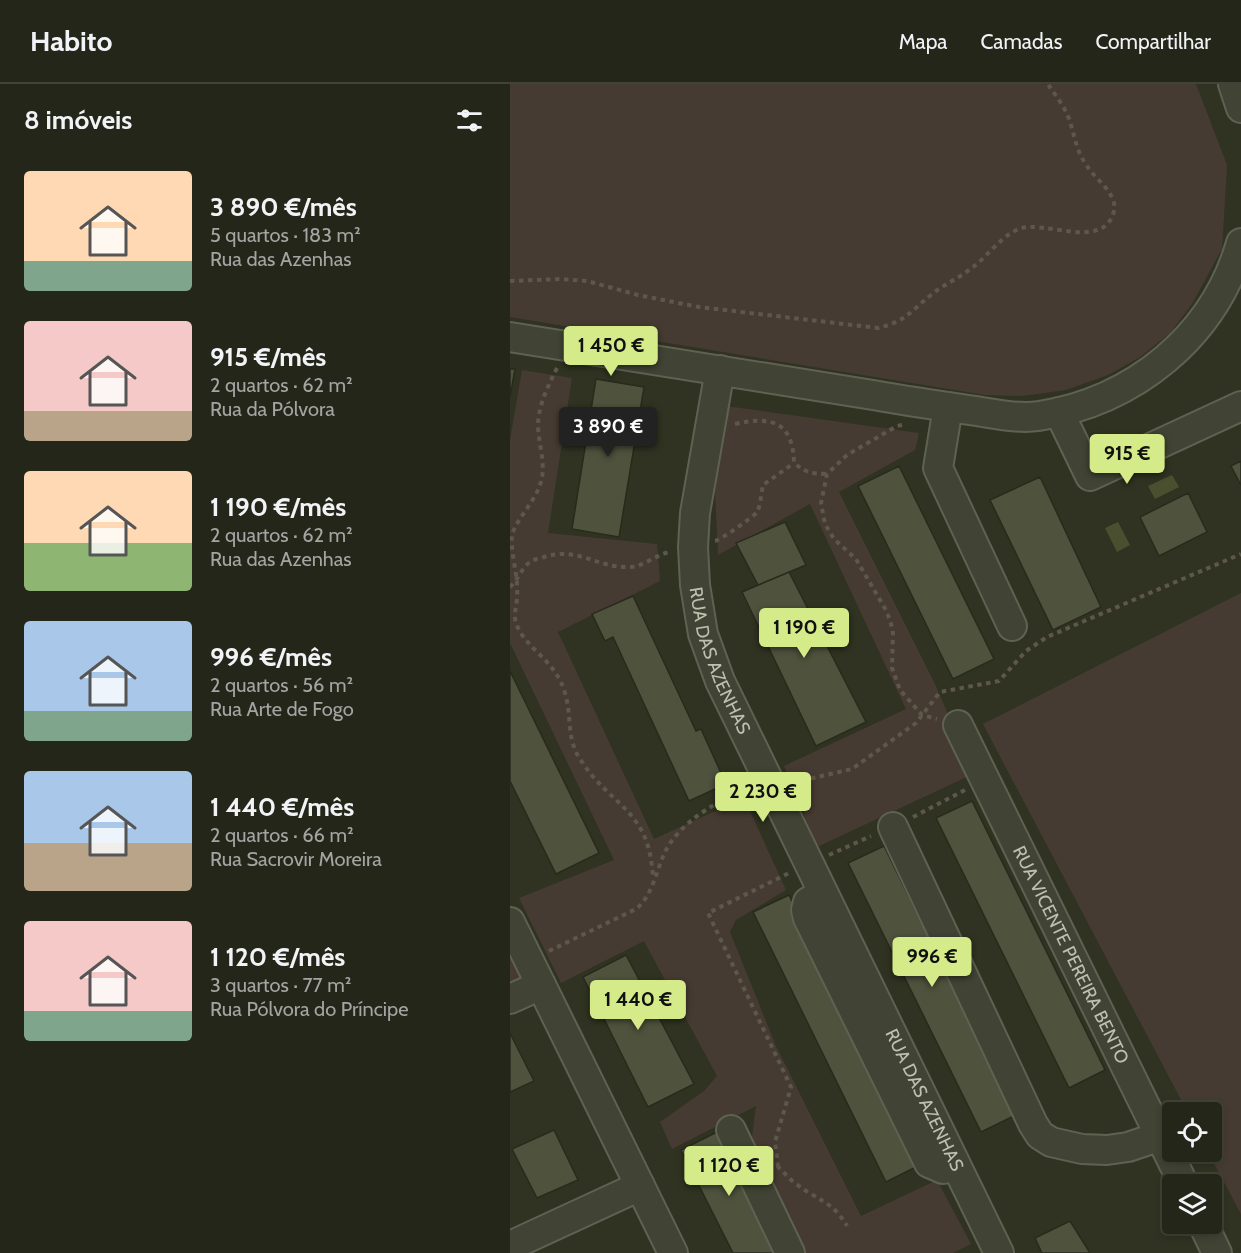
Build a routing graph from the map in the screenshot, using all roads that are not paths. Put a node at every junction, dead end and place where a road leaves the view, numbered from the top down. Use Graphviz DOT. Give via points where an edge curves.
graph roads {
  1 [pos="1233,84"];
  2 [pos="1241,108"];
  3 [pos="1241,243"];
  4 [pos="510,337"];
  5 [pos="720,370"];
  6 [pos="1241,406"];
  7 [pos="948,407"];
  8 [pos="1059,412"];
  9 [pos="1012,626"];
  10 [pos="958,725"];
  11 [pos="893,827"];
  12 [pos="510,922"];
  13 [pos="541,985"];
  14 [pos="510,999"];
  15 [pos="1161,1136"];
  16 [pos="736,1141"];
  17 [pos="1179,1174"];
  18 [pos="640,1186"];
  19 [pos="1208,1234"];
  20 [pos="510,1246"];
  21 [pos="989,1249"];
  22 [pos="673,1253"];
  23 [pos="790,1253"];
  24 [pos="1217,1253"];
  1 -- 2 [label="street"];
  3 -- 8 [label="street" via="1230,274 1204,320 1171,356 1150,373 1108,396"];
  4 -- 5 [label="street"];
  5 -- 7 [label="street"];
  5 -- 21 [label="street, RUA DAS AZENHAS" via="695,513 693,547 699,608 710,657 956,1166"];
  6 -- 8 [label="street" via="1090,476"];
  7 -- 8 [label="street" via="1017,416"];
  7 -- 9 [label="street" via="938,468"];
  10 -- 15 [label="street, RUA VICENTE PEREIRA BENTO"];
  11 -- 15 [label="street" via="1040,1135 1062,1145 1093,1150 1128,1148"];
  12 -- 13 [label="street"];
  13 -- 14 [label="street"];
  13 -- 18 [label="street"];
  15 -- 17 [label="street, RUA VICENTE PEREIRA BENTO"];
  16 -- 23 [label="street"];
  18 -- 20 [label="street"];
  18 -- 22 [label="street"];
  19 -- 24 [label="street"];
}
